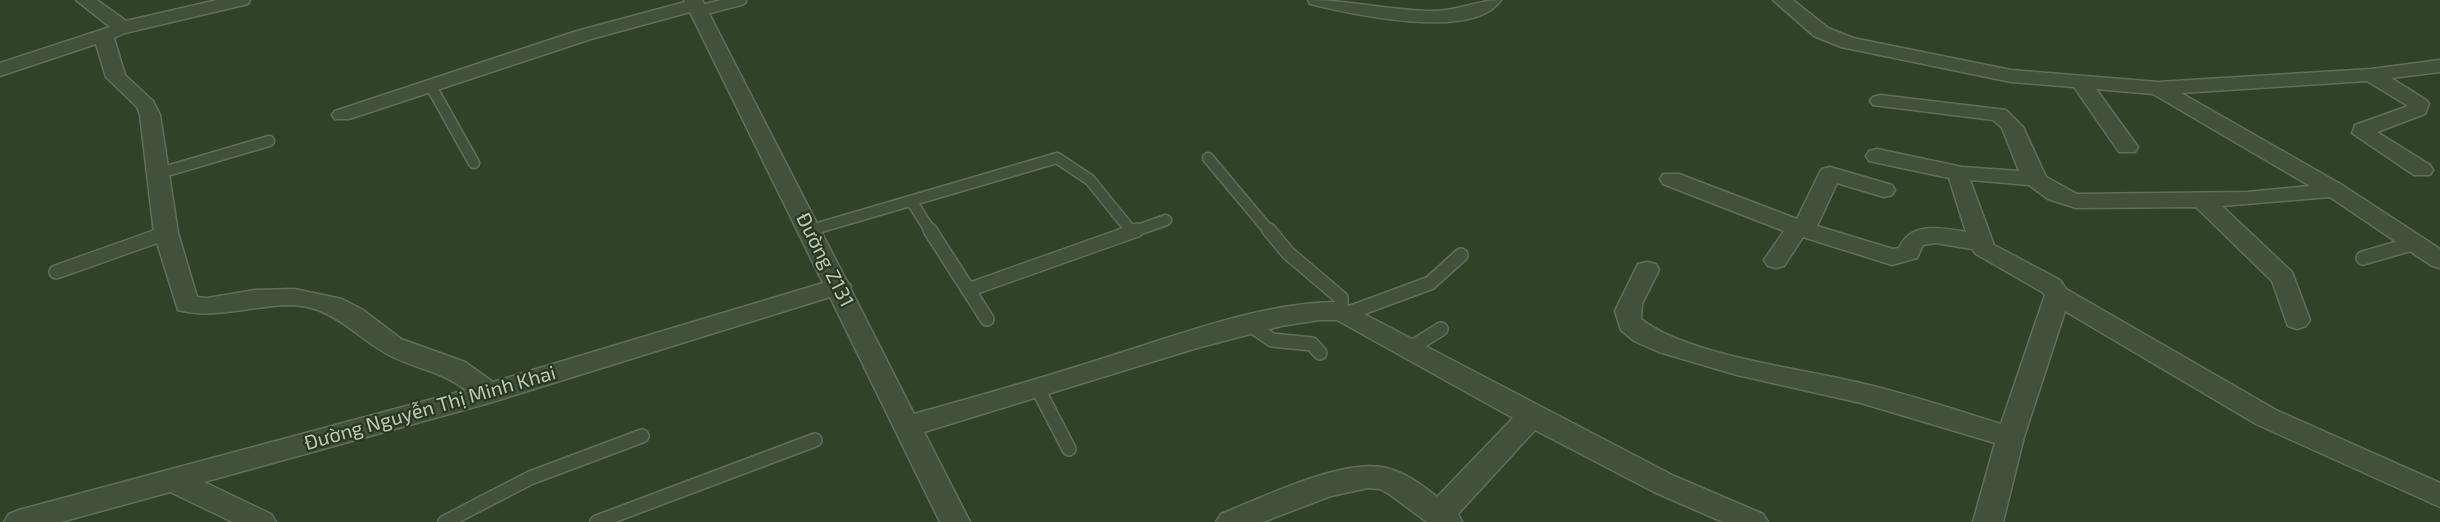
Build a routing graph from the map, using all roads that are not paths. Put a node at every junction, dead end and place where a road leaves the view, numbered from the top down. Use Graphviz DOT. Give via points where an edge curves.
graph roads {
  1 [pos="85,0"];
  2 [pos="242,0"];
  3 [pos="741,0"];
  4 [pos="1317,0"];
  5 [pos="1492,0"];
  6 [pos="1782,0"];
  7 [pos="695,5"];
  8 [pos="113,32"];
  9 [pos="2440,66"];
  10 [pos="0,70"];
  11 [pos="2372,75"];
  12 [pos="2080,81"];
  13 [pos="432,88"];
  14 [pos="2158,88"];
  15 [pos="1880,100"];
  16 [pos="342,116"];
  17 [pos="269,141"];
  18 [pos="2127,147"];
  19 [pos="1877,156"];
  20 [pos="1208,158"];
  21 [pos="474,163"];
  22 [pos="2422,170"];
  23 [pos="160,173"];
  24 [pos="1962,174"];
  25 [pos="1671,179"];
  26 [pos="2035,179"];
  27 [pos="1884,190"];
  28 [pos="2334,190"];
  29 [pos="2203,201"];
  30 [pos="912,202"];
  31 [pos="1166,220"];
  32 [pos="1801,229"];
  33 [pos="811,230"];
  34 [pos="1132,232"];
  35 [pos="166,233"];
  36 [pos="1980,243"];
  37 [pos="2415,243"];
  38 [pos="1461,255"];
  39 [pos="2363,258"];
  40 [pos="1776,260"];
  41 [pos="2440,260"];
  42 [pos="1647,270"];
  43 [pos="56,272"];
  44 [pos="838,286"];
  45 [pos="968,290"];
  46 [pos="2057,295"];
  47 [pos="1344,312"];
  48 [pos="987,319"];
  49 [pos="2297,320"];
  50 [pos="1250,325"];
  51 [pos="1441,329"];
  52 [pos="1409,349"];
  53 [pos="1320,353"];
  54 [pos="1038,389"];
  55 [pos="489,393"];
  56 [pos="1532,416"];
  57 [pos="908,426"];
  58 [pos="642,436"];
  59 [pos="2010,437"];
  60 [pos="815,440"];
  61 [pos="1069,449"];
  62 [pos="172,480"];
  63 [pos="2440,496"];
  64 [pos="1443,519"];
  65 [pos="19,522"];
  66 [pos="261,522"];
  67 [pos="445,522"];
  68 [pos="597,522"];
  69 [pos="955,522"];
  70 [pos="1231,522"];
  71 [pos="1753,522"];
  72 [pos="1988,522"];
  1 -- 8 [label="street"];
  2 -- 8 [label="street"];
  3 -- 7 [label="lane"];
  4 -- 5 [label="street" via="1369,13 1422,16 1476,11"];
  6 -- 12 [label="street" via="1837,40 2001,75"];
  7 -- 13 [label="street" via="584,35"];
  7 -- 33 [label="street, Đường Z131"];
  8 -- 10 [label="street"];
  8 -- 23 [label="street" via="116,76 146,105"];
  9 -- 11 [label="street"];
  11 -- 14 [label="street"];
  11 -- 22 [label="street" via="2419,104 2418,110 2362,133"];
  12 -- 14 [label="street"];
  12 -- 18 [label="street"];
  13 -- 16 [label="street"];
  13 -- 21 [label="lane"];
  14 -- 28 [label="street"];
  15 -- 26 [label="street" via="1999,114 2009,120"];
  17 -- 23 [label="lane"];
  19 -- 24 [label="street"];
  20 -- 47 [label="lane" via="1288,253 1341,298"];
  23 -- 35 [label="street"];
  24 -- 26 [label="street"];
  24 -- 36 [label="street" via="1960,187"];
  25 -- 32 [label="street"];
  26 -- 29 [label="street" via="2054,193 2076,201"];
  27 -- 32 [label="street" via="1830,174"];
  28 -- 29 [label="street"];
  28 -- 37 [label="street"];
  29 -- 49 [label="street" via="2283,278"];
  30 -- 33 [label="lane"];
  30 -- 34 [label="lane" via="1057,158 1085,174"];
  30 -- 45 [label="lane"];
  31 -- 34 [label="lane"];
  32 -- 36 [label="street" via="1892,257 1909,253 1915,239 1922,236"];
  32 -- 40 [label="street"];
  33 -- 44 [label="street, Đường Z131"];
  34 -- 45 [label="lane"];
  35 -- 43 [label="lane"];
  35 -- 55 [label="street" via="188,304 207,307 255,298 294,297 333,305 392,345 456,369"];
  36 -- 46 [label="street" via="1995,256 2051,286"];
  37 -- 39 [label="lane"];
  37 -- 41 [label="street"];
  38 -- 47 [label="lane" via="1430,283"];
  42 -- 59 [label="street" via="1628,310 1630,323 1640,334 1711,358 1861,393"];
  44 -- 55 [label="street, Đường Nguyễn Thị Minh Khai"];
  44 -- 57 [label="street, Đường Z131"];
  45 -- 48 [label="lane"];
  46 -- 59 [label="street"];
  46 -- 63 [label="street" via="2266,417"];
  47 -- 50 [label="street" via="1319,311"];
  47 -- 52 [label="street"];
  50 -- 53 [label="lane" via="1265,339 1280,344 1312,344"];
  50 -- 54 [label="street"];
  51 -- 52 [label="lane"];
  52 -- 56 [label="street"];
  54 -- 57 [label="street"];
  54 -- 61 [label="lane"];
  55 -- 62 [label="street, Đường Nguyễn Thị Minh Khai"];
  56 -- 64 [label="street"];
  56 -- 71 [label="street" via="1664,484"];
  57 -- 69 [label="street, Đường Z131"];
  58 -- 67 [label="lane" via="530,478"];
  59 -- 72 [label="street"];
  60 -- 68 [label="lane"];
  62 -- 65 [label="street, Đường Nguyễn Thị Minh Khai"];
  62 -- 66 [label="street"];
  64 -- 70 [label="street" via="1393,483 1364,477"];
}
